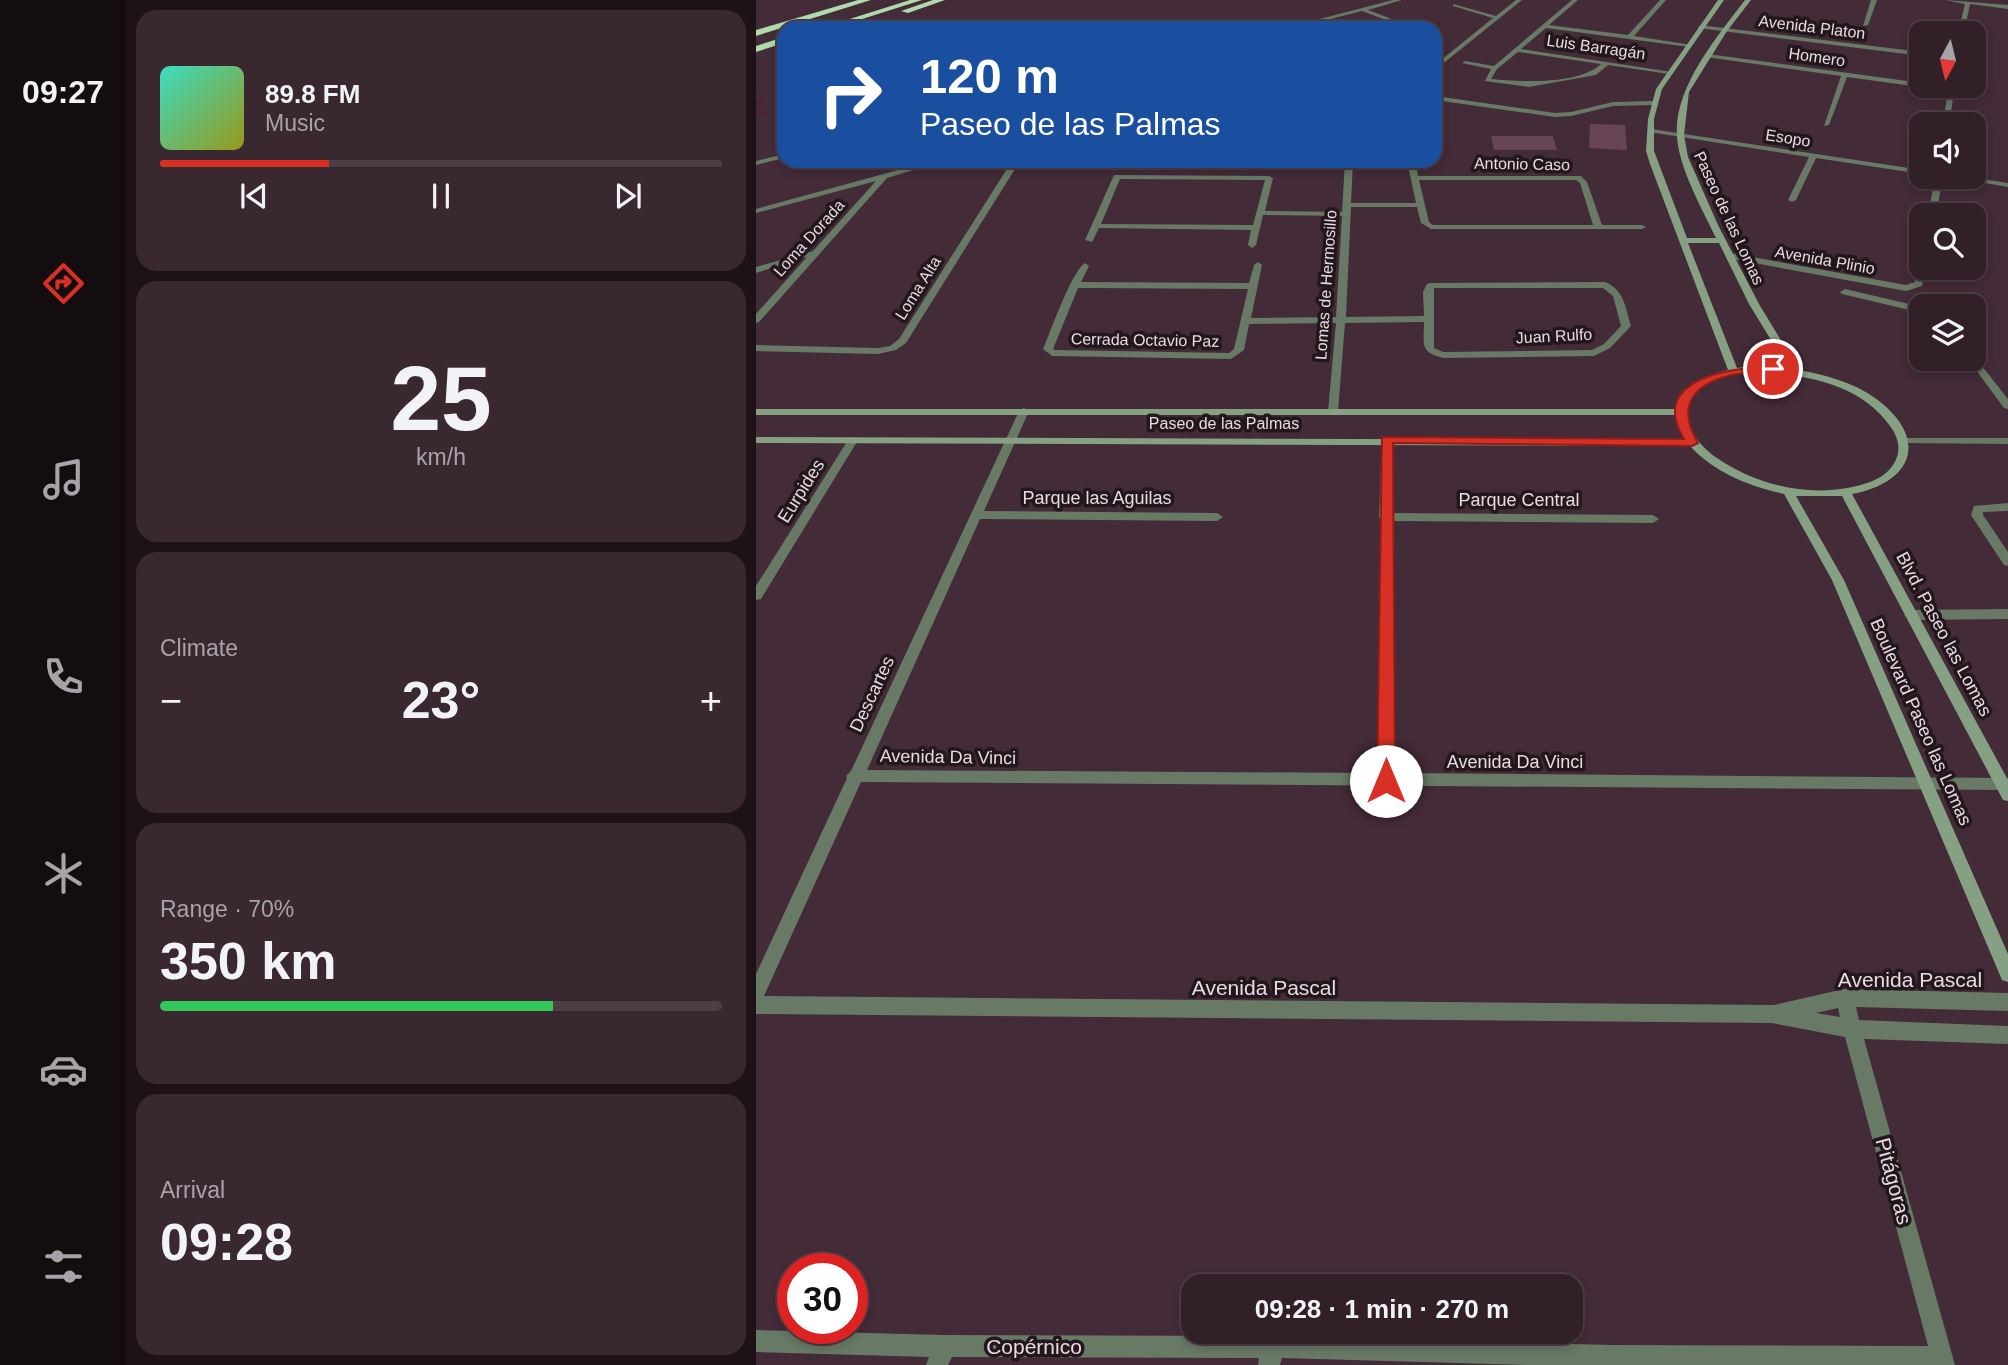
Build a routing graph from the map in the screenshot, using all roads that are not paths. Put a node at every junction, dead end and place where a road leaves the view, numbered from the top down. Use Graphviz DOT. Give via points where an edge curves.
graph roads {
  1 [pos="867,0"];
  2 [pos="918,0"];
  3 [pos="941,0"];
  4 [pos="949,0"];
  5 [pos="1399,0"];
  6 [pos="1520,0"];
  7 [pos="1574,0"];
  8 [pos="1663,0"];
  9 [pos="1721,0"];
  10 [pos="1748,0"];
  11 [pos="1874,0"];
  12 [pos="1948,0"];
  13 [pos="1968,2"];
  14 [pos="927,5"];
  15 [pos="1455,5"];
  16 [pos="2008,7"];
  17 [pos="1361,9"];
  18 [pos="1497,18"];
  19 [pos="796,21"];
  20 [pos="848,21"];
  21 [pos="873,21"];
  22 [pos="1315,21"];
  23 [pos="1393,21"];
  24 [pos="1964,21"];
  25 [pos="1865,25"];
  26 [pos="1545,26"];
  27 [pos="777,27"];
  28 [pos="1700,27"];
  29 [pos="1725,30"];
  30 [pos="756,33"];
  31 [pos="1630,37"];
  32 [pos="777,42"];
  33 [pos="1689,45"];
  34 [pos="756,49"];
  35 [pos="777,49"];
  36 [pos="1519,50"];
  37 [pos="1909,52"];
  38 [pos="756,55"];
  39 [pos="1708,56"];
  40 [pos="1442,60"];
  41 [pos="1446,60"];
  42 [pos="1442,63"];
  43 [pos="1606,63"];
  44 [pos="1465,64"];
  45 [pos="1495,68"];
  46 [pos="1669,72"];
  47 [pos="1844,75"];
  48 [pos="1909,83"];
  49 [pos="1442,99"];
  50 [pos="1654,103"];
  51 [pos="1826,125"];
  52 [pos="1651,131"];
  53 [pos="1680,135"];
  54 [pos="1813,156"];
  55 [pos="777,158"];
  56 [pos="756,163"];
  57 [pos="912,168"];
  58 [pos="1012,168"];
  59 [pos="1122,168"];
  60 [pos="1271,168"];
  61 [pos="1349,168"];
  62 [pos="1412,168"];
  63 [pos="1909,170"];
  64 [pos="885,175"];
  65 [pos="1118,177"];
  66 [pos="1269,178"];
  67 [pos="1414,178"];
  68 [pos="1986,182"];
  69 [pos="2008,185"];
  70 [pos="1792,200"];
  71 [pos="1420,205"];
  72 [pos="1347,209"];
  73 [pos="756,211"];
  74 [pos="1261,213"];
  75 [pos="1096,226"];
  76 [pos="1598,226"];
  77 [pos="1643,227"];
  78 [pos="1256,228"];
  79 [pos="1088,240"];
  80 [pos="1721,240"];
  81 [pos="1683,241"];
  82 [pos="1252,244"];
  83 [pos="814,253"];
  84 [pos="1730,256"];
  85 [pos="1258,265"];
  86 [pos="1085,266"];
  87 [pos="756,270"];
  88 [pos="1920,280"];
  89 [pos="1075,285"];
  90 [pos="1253,286"];
  91 [pos="1845,292"];
  92 [pos="1909,307"];
  93 [pos="1341,319"];
  94 [pos="1428,319"];
  95 [pos="756,320"];
  96 [pos="1246,321"];
  97 [pos="756,348"];
  98 [pos="1733,371"];
  99 [pos="1982,371"];
  100 [pos="1795,372"];
  101 [pos="2008,406"];
  102 [pos="1024,411"];
  103 [pos="1333,411"];
  104 [pos="756,412"];
  105 [pos="1681,412"];
  106 [pos="2008,419"];
  107 [pos="1013,439"];
  108 [pos="756,440"];
  109 [pos="853,440"];
  110 [pos="1387,440"];
  111 [pos="1905,441"];
  112 [pos="2008,441"];
  113 [pos="1692,443"];
  114 [pos="1788,491"];
  115 [pos="1846,493"];
  116 [pos="2008,507"];
  117 [pos="978,515"];
  118 [pos="1217,517"];
  119 [pos="1385,517"];
  120 [pos="1653,519"];
  121 [pos="2008,562"];
  122 [pos="756,596"];
  123 [pos="2008,614"];
  124 [pos="1911,615"];
  125 [pos="854,776"];
  126 [pos="1386,781"];
  127 [pos="1928,785"];
  128 [pos="2006,788"];
  129 [pos="2008,974"];
  130 [pos="756,994"];
  131 [pos="1844,998"];
  132 [pos="2008,1002"];
  133 [pos="756,1005"];
  134 [pos="1772,1014"];
  135 [pos="1854,1030"];
  136 [pos="2008,1035"];
  137 [pos="756,1341"];
  138 [pos="941,1356"];
  139 [pos="1271,1356"];
  140 [pos="1611,1360"];
  141 [pos="1942,1361"];
  1 -- 19 [label="highway"];
  2 -- 20 [label="highway"];
  3 -- 14 [label="highway"];
  4 -- 14 [label="highway"];
  5 -- 17 [label="street"];
  6 -- 18 [label="street"];
  7 -- 26 [label="street"];
  8 -- 31 [label="street"];
  9 -- 28 [label="street"];
  10 -- 29 [label="street, Paseo de las Lomas"];
  11 -- 25 [label="street"];
  12 -- 13 [label="street"];
  13 -- 16 [label="street"];
  13 -- 24 [label="street"];
  14 -- 21 [label="highway"];
  15 -- 18 [label="street"];
  17 -- 22 [label="street"];
  17 -- 23 [label="street"];
  18 -- 41 [label="street"];
  26 -- 31 [label="street"];
  26 -- 36 [label="street"];
  27 -- 30 [label="highway"];
  28 -- 29 [label="street, Avenida Platon"];
  28 -- 33 [label="street"];
  29 -- 37 [label="street, Avenida Platon"];
  29 -- 39 [label="street, Paseo de las Lomas"];
  31 -- 33 [label="street"];
  32 -- 34 [label="highway"];
  33 -- 46 [label="street"];
  35 -- 38 [label="highway"];
  36 -- 43 [label="street, Luis Barragán"];
  36 -- 45 [label="street"];
  39 -- 47 [label="street, Homero"];
  39 -- 53 [label="street, Paseo de las Lomas" via="1686,92"];
  40 -- 41 [label="street"];
  41 -- 42 [label="street"];
  43 -- 45 [label="street" via="1594,74 1525,86 1487,80"];
  43 -- 46 [label="street, Luis Barragán"];
  44 -- 45 [label="street"];
  46 -- 50 [label="street"];
  47 -- 48 [label="street, Homero"];
  47 -- 51 [label="street"];
  49 -- 50 [label="street" via="1555,115 1613,104"];
  50 -- 52 [label="street"];
  52 -- 53 [label="street, Esopo"];
  52 -- 81 [label="street" via="1650,151"];
  53 -- 54 [label="street, Esopo"];
  53 -- 80 [label="street, Paseo de las Lomas" via="1684,157"];
  54 -- 63 [label="street, Esopo"];
  54 -- 70 [label="street"];
  55 -- 56 [label="street"];
  57 -- 64 [label="street"];
  58 -- 97 [label="street, Loma Alta" via="902,341 893,348"];
  59 -- 65 [label="street"];
  60 -- 66 [label="street"];
  61 -- 72 [label="street, Lomas de Hermosillo"];
  62 -- 67 [label="street"];
  64 -- 73 [label="street"];
  64 -- 83 [label="street, Loma Dorada"];
  65 -- 66 [label="street"];
  65 -- 75 [label="street"];
  66 -- 74 [label="street"];
  67 -- 71 [label="street"];
  67 -- 76 [label="street, Antonio Caso" via="1578,178"];
  68 -- 69 [label="street"];
  71 -- 72 [label="street"];
  71 -- 76 [label="street" via="1425,223 1431,227"];
  72 -- 74 [label="street"];
  72 -- 93 [label="street, Lomas de Hermosillo"];
  74 -- 78 [label="street"];
  75 -- 78 [label="street"];
  75 -- 79 [label="street"];
  76 -- 77 [label="street"];
  78 -- 82 [label="street"];
  80 -- 81 [label="street"];
  80 -- 84 [label="street, Paseo de las Lomas"];
  81 -- 98 [label="street"];
  83 -- 87 [label="street"];
  83 -- 95 [label="street, Loma Dorada"];
  84 -- 88 [label="street, Avenida Plinio" via="1898,287 1914,287"];
  84 -- 100 [label="street, Paseo de las Lomas"];
  85 -- 90 [label="street, Cerrada Octavio Paz"];
  86 -- 89 [label="street, Cerrada Octavio Paz"];
  89 -- 90 [label="street"];
  89 -- 96 [label="street, Cerrada Octavio Paz" via="1048,349 1052,353 1231,356 1239,350"];
  90 -- 96 [label="street, Cerrada Octavio Paz"];
  91 -- 92 [label="street"];
  93 -- 94 [label="street"];
  93 -- 96 [label="street"];
  93 -- 103 [label="street, Lomas de Hermosillo"];
  94 -- 94 [label="street, Juan Rulfo" via="1430,286 1605,285 1616,293 1626,326 1594,353 1443,355 1429,348"];
  98 -- 100 [label="street"];
  98 -- 105 [label="street" via="1706,380 1688,394"];
  99 -- 101 [label="street"];
  100 -- 111 [label="street" via="1833,381 1867,397 1892,418"];
  101 -- 106 [label="street" via="2004,414"];
  102 -- 103 [label="street, Paseo de las Palmas"];
  102 -- 104 [label="street, Paseo de las Palmas"];
  102 -- 107 [label="street, Descartes"];
  103 -- 105 [label="street, Paseo de las Palmas"];
  105 -- 113 [label="street"];
  107 -- 109 [label="street, Paseo de las Palmas"];
  107 -- 110 [label="street, Paseo de las Palmas"];
  107 -- 117 [label="street, Descartes"];
  108 -- 109 [label="street, Paseo de las Palmas"];
  109 -- 122 [label="street, Eurpides"];
  110 -- 113 [label="street, Paseo de las Palmas"];
  110 -- 119 [label="street"];
  111 -- 112 [label="street"];
  111 -- 115 [label="street" via="1904,458 1893,474 1873,486"];
  113 -- 114 [label="street" via="1715,463 1748,480"];
  114 -- 115 [label="street"];
  114 -- 127 [label="street, Boulevard Paseo las Lomas" via="1838,580"];
  115 -- 124 [label="street, Blvd. Paseo las Lomas"];
  116 -- 121 [label="street" via="1978,509 1977,515"];
  117 -- 118 [label="street, Parque las Aguilas"];
  117 -- 125 [label="street, Descartes"];
  119 -- 120 [label="street, Parque Central"];
  119 -- 126 [label="street"];
  123 -- 124 [label="street"];
  124 -- 128 [label="street, Blvd. Paseo las Lomas"];
  125 -- 126 [label="street, Avenida Da Vinci"];
  125 -- 130 [label="street, Descartes"];
  126 -- 127 [label="street, Avenida Da Vinci"];
  127 -- 128 [label="street, Avenida Da Vinci"];
  127 -- 129 [label="street, Boulevard Paseo las Lomas"];
  131 -- 132 [label="street, Avenida Pascal"];
  131 -- 134 [label="street, Avenida Pascal"];
  131 -- 135 [label="street, Pitágoras"];
  133 -- 134 [label="street, Avenida Pascal"];
  134 -- 135 [label="street, Avenida Pascal"];
  135 -- 136 [label="street, Avenida Pascal"];
  135 -- 141 [label="street, Pitágoras"];
  137 -- 138 [label="street, Copérnico"];
  138 -- 139 [label="street, Copérnico"];
  139 -- 140 [label="street, Copérnico"];
  140 -- 141 [label="street, Copérnico"];
}
